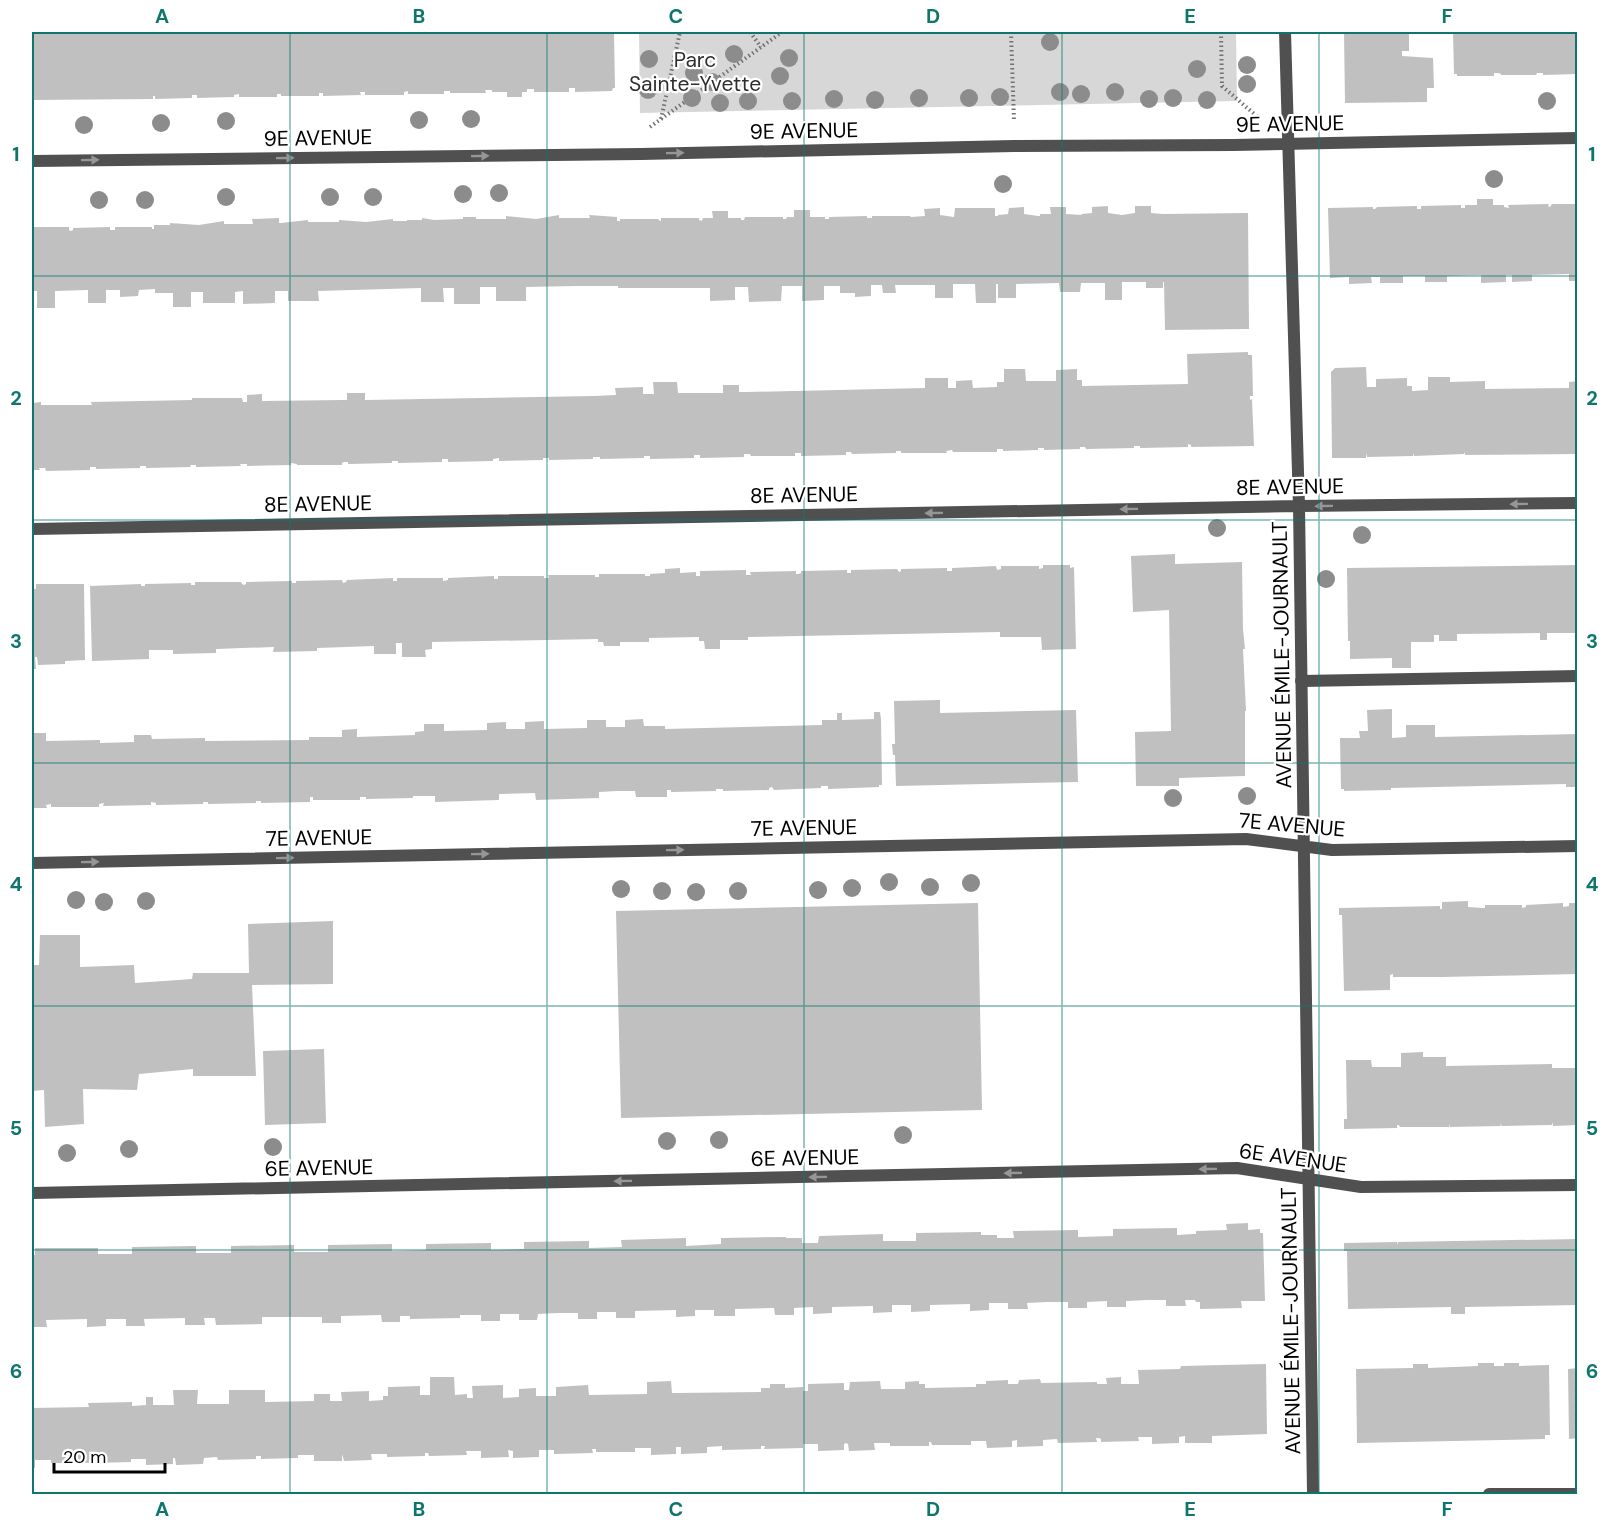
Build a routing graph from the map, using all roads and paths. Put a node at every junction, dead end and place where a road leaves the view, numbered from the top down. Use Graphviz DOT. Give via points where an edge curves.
graph roads {
  1 [pos="680,32"];
  2 [pos="750,32"];
  3 [pos="782,32"];
  4 [pos="1011,32"];
  5 [pos="1221,32"];
  6 [pos="1285,32"];
  7 [pos="761,47"];
  8 [pos="660,120"];
  9 [pos="1578,138"];
  10 [pos="1288,143"];
  11 [pos="1014,146"];
  12 [pos="609,154"];
  13 [pos="32,161"];
  14 [pos="1578,503"];
  15 [pos="1299,506"];
  16 [pos="32,529"];
  17 [pos="1578,676"];
  18 [pos="1301,681"];
  19 [pos="1305,846"];
  20 [pos="1578,846"];
  21 [pos="32,863"];
  22 [pos="1308,1179"];
  23 [pos="1578,1185"];
  24 [pos="32,1193"];
  25 [pos="1313,1494"];
  26 [pos="1489,1494"];
  27 [pos="1578,1494"];
  1 -- 8 [label="path"];
  2 -- 7 [label="path"];
  3 -- 7 [label="path"];
  4 -- 11 [label="path"];
  5 -- 10 [label="path" via="1222,86"];
  6 -- 10 [label="street, AVENUE ÉMILE-JOURNAULT"];
  7 -- 8 [label="path"];
  8 -- 12 [label="path"];
  9 -- 10 [label="street, 9E AVENUE"];
  10 -- 11 [label="street, 9E AVENUE"];
  10 -- 15 [label="street, AVENUE ÉMILE-JOURNAULT"];
  12 -- 11 [label="street, 9E AVENUE, one-way"];
  13 -- 12 [label="street, 9E AVENUE, one-way"];
  14 -- 15 [label="street, 8E AVENUE, one-way"];
  15 -- 16 [label="street, 8E AVENUE, one-way"];
  15 -- 18 [label="street, AVENUE ÉMILE-JOURNAULT"];
  17 -- 18 [label="street"];
  18 -- 19 [label="street, AVENUE ÉMILE-JOURNAULT"];
  19 -- 20 [label="street, 7E AVENUE" via="1332,850"];
  21 -- 19 [label="street, 7E AVENUE, one-way" via="1246,838"];
  19 -- 22 [label="street, AVENUE ÉMILE-JOURNAULT"];
  22 -- 23 [label="street, 6E AVENUE" via="1361,1187"];
  22 -- 24 [label="street, 6E AVENUE, one-way" via="1237,1168"];
  22 -- 25 [label="street, AVENUE ÉMILE-JOURNAULT"];
  26 -- 27 [label="street"];
}
